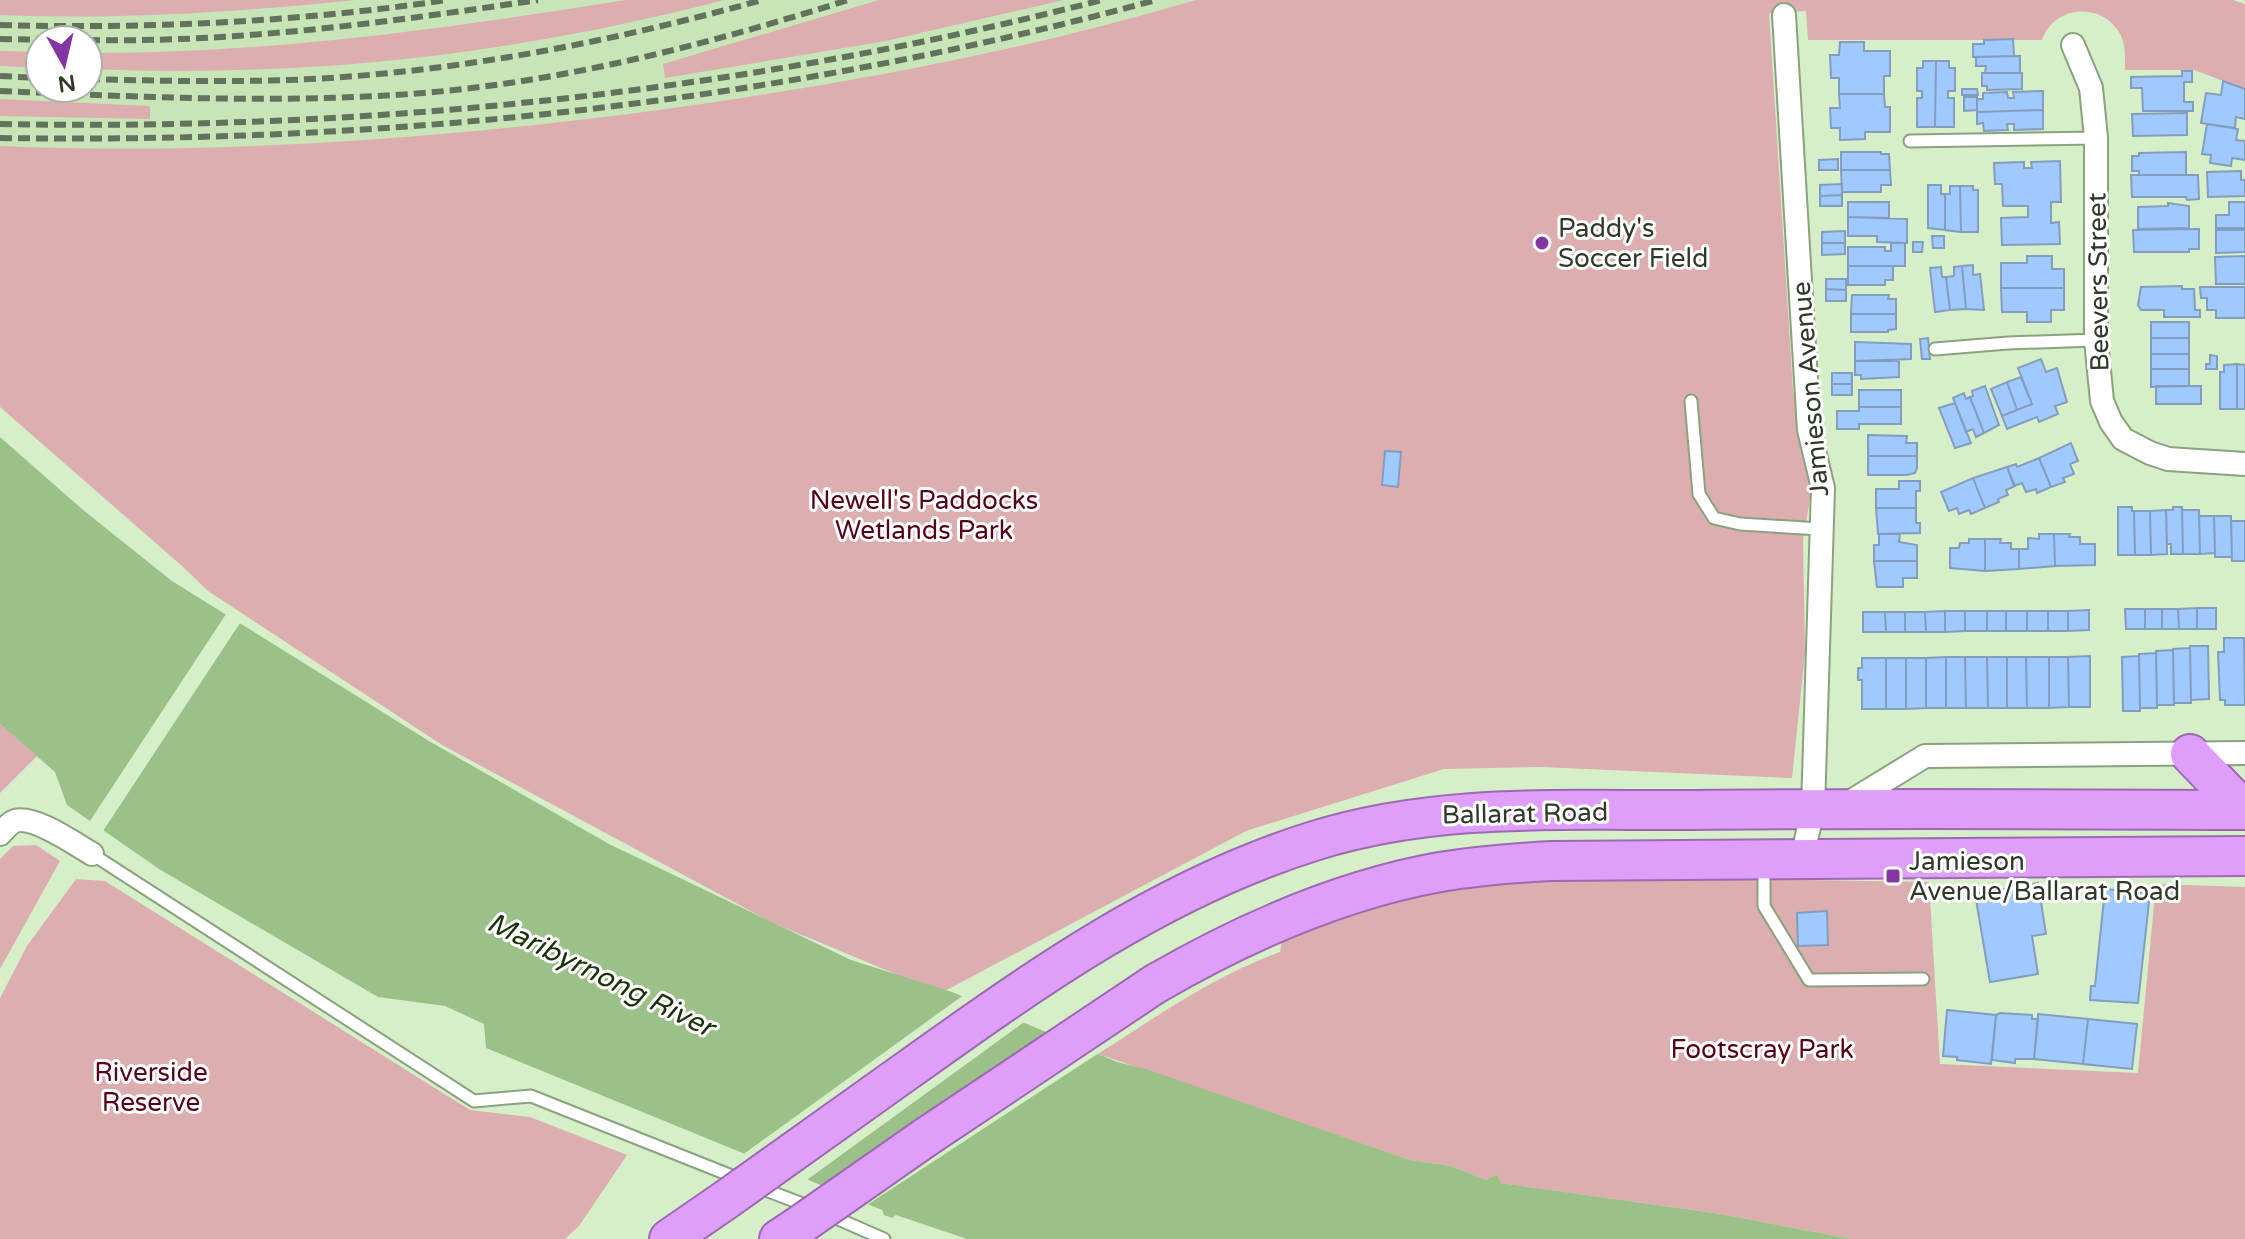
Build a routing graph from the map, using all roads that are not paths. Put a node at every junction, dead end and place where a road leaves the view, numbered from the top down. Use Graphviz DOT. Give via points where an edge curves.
graph roads {
  1 [pos="1784,15"];
  2 [pos="2073,45"];
  3 [pos="2096,138"];
  4 [pos="1910,141"];
  5 [pos="2096,340"];
  6 [pos="1935,349"];
  7 [pos="1691,401"];
  8 [pos="2245,464"];
  9 [pos="1820,529"];
  10 [pos="2245,753"];
  11 [pos="2190,754"];
  12 [pos="1827,808"];
  13 [pos="2244,810"];
  14 [pos="0,834"];
  15 [pos="92,854"];
  16 [pos="2245,856"];
  17 [pos="1764,858"];
  18 [pos="1802,858"];
  19 [pos="1923,979"];
  20 [pos="791,1231"];
  21 [pos="669,1239"];
  22 [pos="884,1239"];
  1 -- 9 [label="street, Jamieson Avenue" via="1809,430 1823,488"];
  2 -- 3 [label="street, Beevers Street" via="2091,88"];
  3 -- 4 [label="lane"];
  3 -- 5 [label="street, Beevers Street"];
  5 -- 6 [label="lane"];
  5 -- 8 [label="street, Beevers Street" via="2102,401 2123,439 2168,459"];
  7 -- 9 [label="lane" via="1699,494 1714,518"];
  9 -- 12 [label="street, Jamieson Avenue"];
  10 -- 11 [label="street"];
  11 -- 12 [label="street" via="1925,756"];
  11 -- 13 [label="highway"];
  12 -- 13 [label="highway, Ballarat Road"];
  12 -- 18 [label="street, Jamieson Avenue"];
  12 -- 21 [label="highway, Ballarat Road, bridge" via="1433,815 1309,842 1130,920 1029,984"];
  14 -- 15 [label="street" via="12,822 25,820"];
  15 -- 22 [label="lane" via="474,1101 531,1096"];
  16 -- 18 [label="highway, Ballarat Road"];
  17 -- 18 [label="highway, Ballarat Road"];
  17 -- 19 [label="lane" via="1764,906 1809,980"];
  17 -- 20 [label="highway, Ballarat Road, bridge" via="1551,861 1439,872 1339,900 1242,937 1110,1015"];
}
